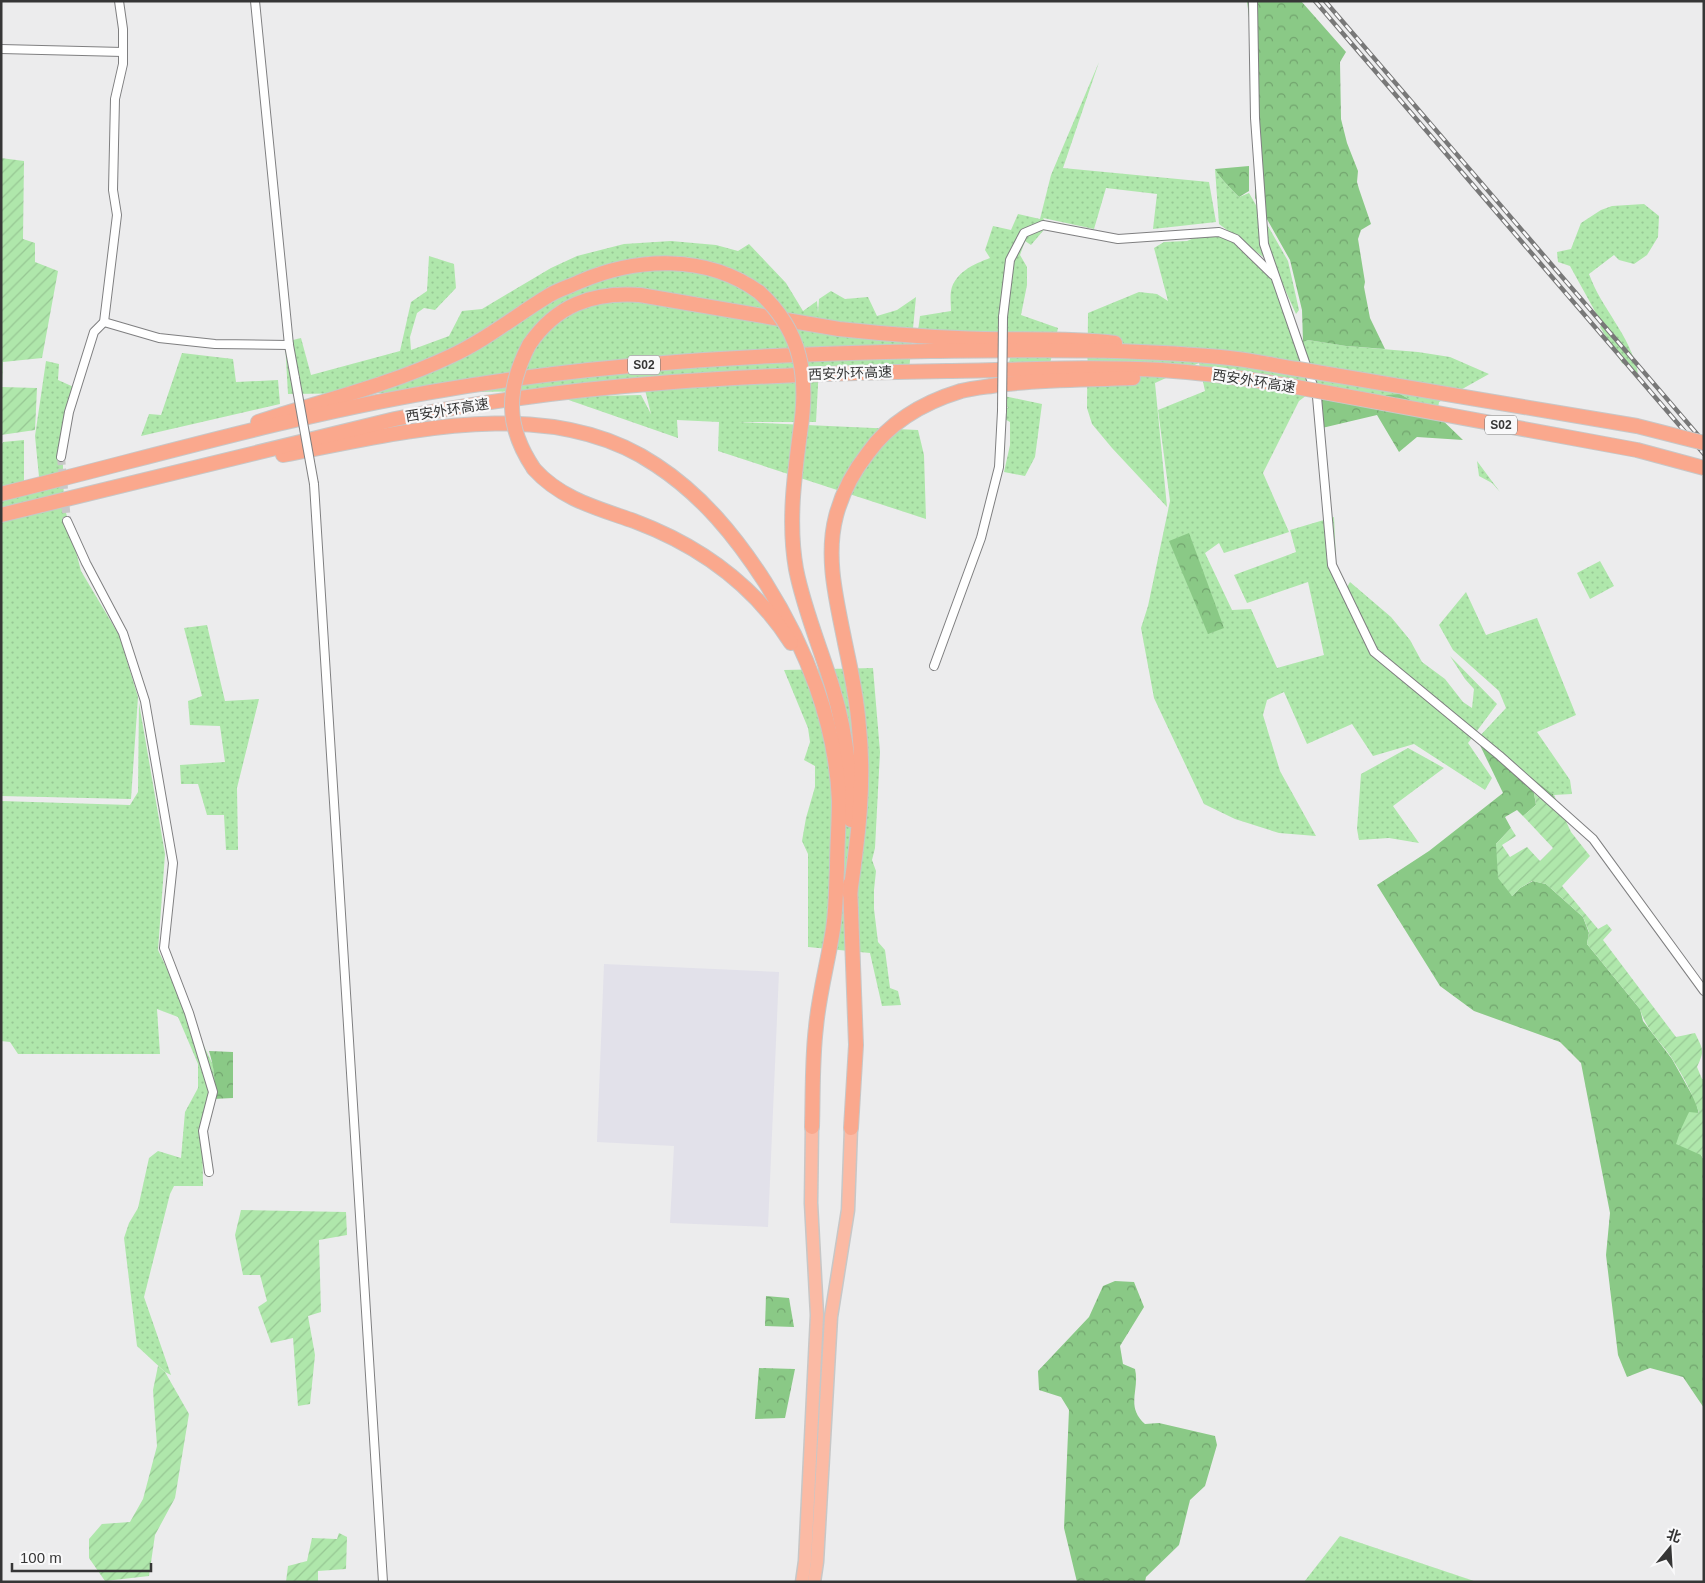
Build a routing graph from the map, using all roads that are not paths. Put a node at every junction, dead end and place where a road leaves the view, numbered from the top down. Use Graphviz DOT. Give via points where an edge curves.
graph roads {
  1 [pos="120,1"];
  2 [pos="255,1"];
  3 [pos="1253,1"];
  4 [pos="1,49"];
  5 [pos="123,52"];
  6 [pos="1275,276"];
  7 [pos="104,322"];
  8 [pos="289,346"];
  9 [pos="1225,357"];
  10 [pos="1236,376"];
  11 [pos="1704,443"];
  12 [pos="61,457"];
  13 [pos="147,458"];
  14 [pos="1704,468"];
  15 [pos="115,486"];
  16 [pos="1,494"];
  17 [pos="1,515"];
  18 [pos="67,520"];
  19 [pos="934,666"];
  20 [pos="818,694"];
  21 [pos="850,894"];
  22 [pos="1704,991"];
  23 [pos="812,1127"];
  24 [pos="851,1128"];
  25 [pos="209,1172"];
  26 [pos="383,1582"];
  27 [pos="802,1582"];
  28 [pos="814,1582"];
  1 -- 5 [label="street"];
  2 -- 8 [label="street"];
  3 -- 6 [label="street" via="1255,118 1264,244"];
  4 -- 5 [label="street"];
  5 -- 7 [label="street" via="115,99 113,190 117,215"];
  6 -- 19 [label="street, bridge" via="1236,239 1218,232 1118,238 1043,225 1024,233 1010,260 1003,317 1000,467 981,538"];
  6 -- 22 [label="street" via="1317,397 1332,565 1374,652 1500,756 1593,839"];
  7 -- 8 [label="street" via="160,338 215,344"];
  7 -- 12 [label="street" via="94,332 91,341 69,412"];
  8 -- 26 [label="street, bridge" via="314,484"];
  9 -- 11 [label="highway, 西安外环高速 / S02, bridge" via="1637,426"];
  9 -- 13 [label="highway, 西安外环高速 / S02" via="1010,350 821,353 654,364 430,392"];
  9 -- 20 [label="highway, bridge" via="1109,342 872,333 624,294 594,298 567,308 545,324 529,345 515,376 512,398 518,440 534,469 575,499 679,541 728,573 750,592 790,641"];
  10 -- 14 [label="highway, 西安外环高速 / S02, bridge" via="1637,450"];
  10 -- 15 [label="highway, 西安外环高速 / S02" via="1117,369 878,372 754,376 599,389 437,411"];
  10 -- 21 [label="highway" via="1059,380 978,387 948,395 919,408 892,427 870,449 840,502 832,549 833,579 857,706 862,763"];
  13 -- 16 [label="highway, 西安外环高速 / S02"];
  13 -- 21 [label="highway, bridge" via="408,374 468,348 560,289 609,272 636,265 688,264 732,276 759,292 774,307 791,334 802,371 804,397 792,499 794,551 800,587 833,688 847,750 851,798"];
  15 -- 17 [label="highway, 西安外环高速 / S02"];
  15 -- 20 [label="highway" via="392,435 464,425 528,424 602,438 655,464 687,488 716,517 778,603 801,648"];
  18 -- 25 [label="street" via="86,564 123,633 145,701 173,863 164,948 189,1013 213,1092 203,1131"];
  20 -- 23 [label="highway" via="836,764 839,803 835,913 816,1028"];
  21 -- 24 [label="highway" via="856,1045"];
  23 -- 27 [label="highway" via="811,1203 817,1315"];
  24 -- 28 [label="highway" via="848,1210 831,1317"];
}
